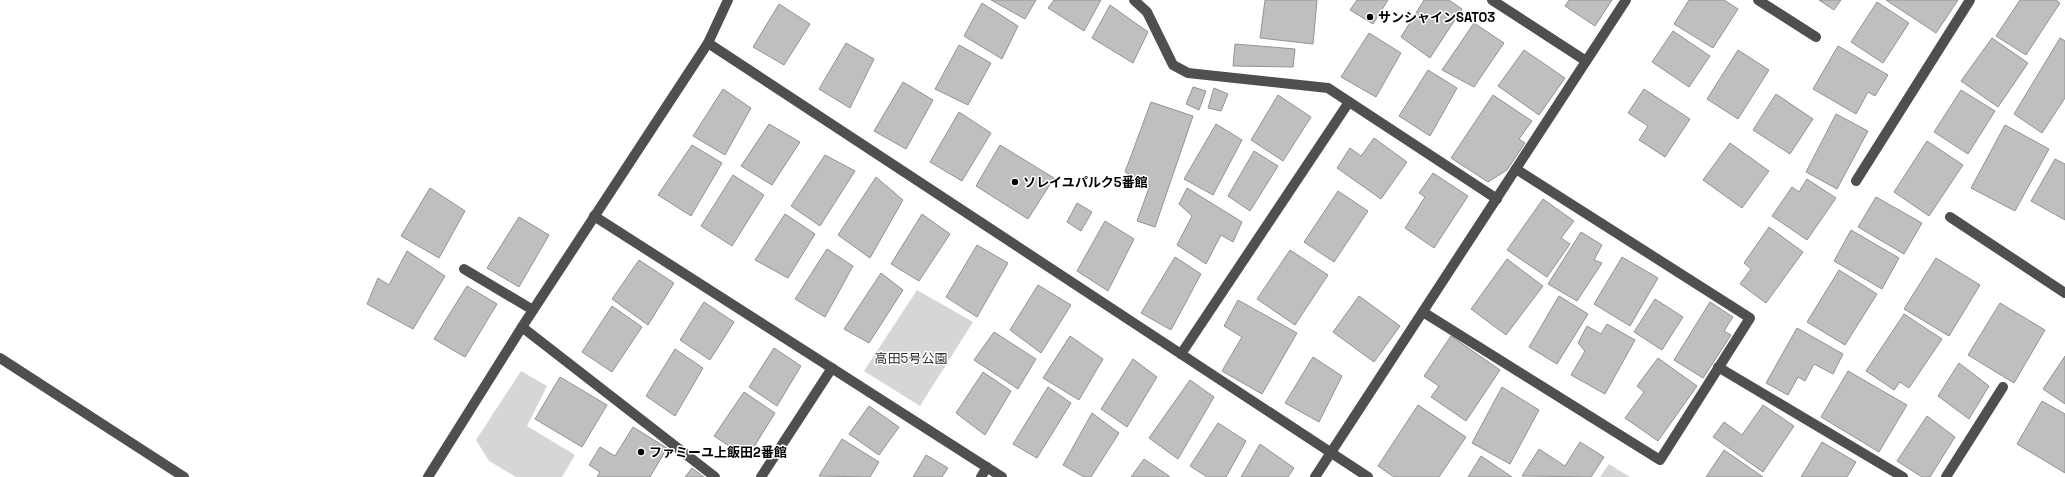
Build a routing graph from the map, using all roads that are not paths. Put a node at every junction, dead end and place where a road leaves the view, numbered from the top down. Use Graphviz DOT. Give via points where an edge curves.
graph roads {
  1 [pos="728,0"];
  2 [pos="1134,0"];
  3 [pos="1492,0"];
  4 [pos="1626,0"];
  5 [pos="1758,0"];
  6 [pos="1970,0"];
  7 [pos="1816,37"];
  8 [pos="708,43"];
  9 [pos="1586,61"];
  10 [pos="1350,102"];
  11 [pos="1516,169"];
  12 [pos="1856,181"];
  13 [pos="1497,198"];
  14 [pos="594,216"];
  15 [pos="1950,217"];
  16 [pos="464,269"];
  17 [pos="2065,293"];
  18 [pos="533,310"];
  19 [pos="1423,312"];
  20 [pos="522,326"];
  21 [pos="1181,354"];
  22 [pos="0,358"];
  23 [pos="832,368"];
  24 [pos="1718,368"];
  25 [pos="2003,387"];
  26 [pos="1331,453"];
  27 [pos="987,467"];
  28 [pos="184,477"];
  29 [pos="428,477"];
  30 [pos="715,477"];
  31 [pos="761,477"];
  32 [pos="981,477"];
  33 [pos="1002,477"];
  34 [pos="1315,477"];
  35 [pos="1368,477"];
  36 [pos="1903,477"];
  37 [pos="1946,477"];
  1 -- 8 [label="street"];
  2 -- 10 [label="street" via="1147,12 1173,65 1188,73 1328,88"];
  3 -- 9 [label="street"];
  4 -- 9 [label="street"];
  5 -- 7 [label="street"];
  6 -- 12 [label="street"];
  8 -- 14 [label="street"];
  8 -- 21 [label="street"];
  9 -- 11 [label="street"];
  10 -- 13 [label="street"];
  10 -- 21 [label="street"];
  11 -- 13 [label="street"];
  11 -- 24 [label="street" via="1750,318"];
  13 -- 19 [label="street"];
  14 -- 18 [label="street"];
  14 -- 23 [label="street"];
  15 -- 17 [label="street"];
  16 -- 18 [label="street"];
  18 -- 20 [label="street"];
  19 -- 24 [label="street" via="1660,460"];
  19 -- 26 [label="street"];
  20 -- 29 [label="street"];
  20 -- 30 [label="street"];
  21 -- 26 [label="street"];
  22 -- 28 [label="street"];
  23 -- 27 [label="street"];
  23 -- 31 [label="street"];
  24 -- 36 [label="street"];
  25 -- 37 [label="street"];
  26 -- 34 [label="street"];
  26 -- 35 [label="street"];
  27 -- 32 [label="street"];
  27 -- 33 [label="street"];
}
